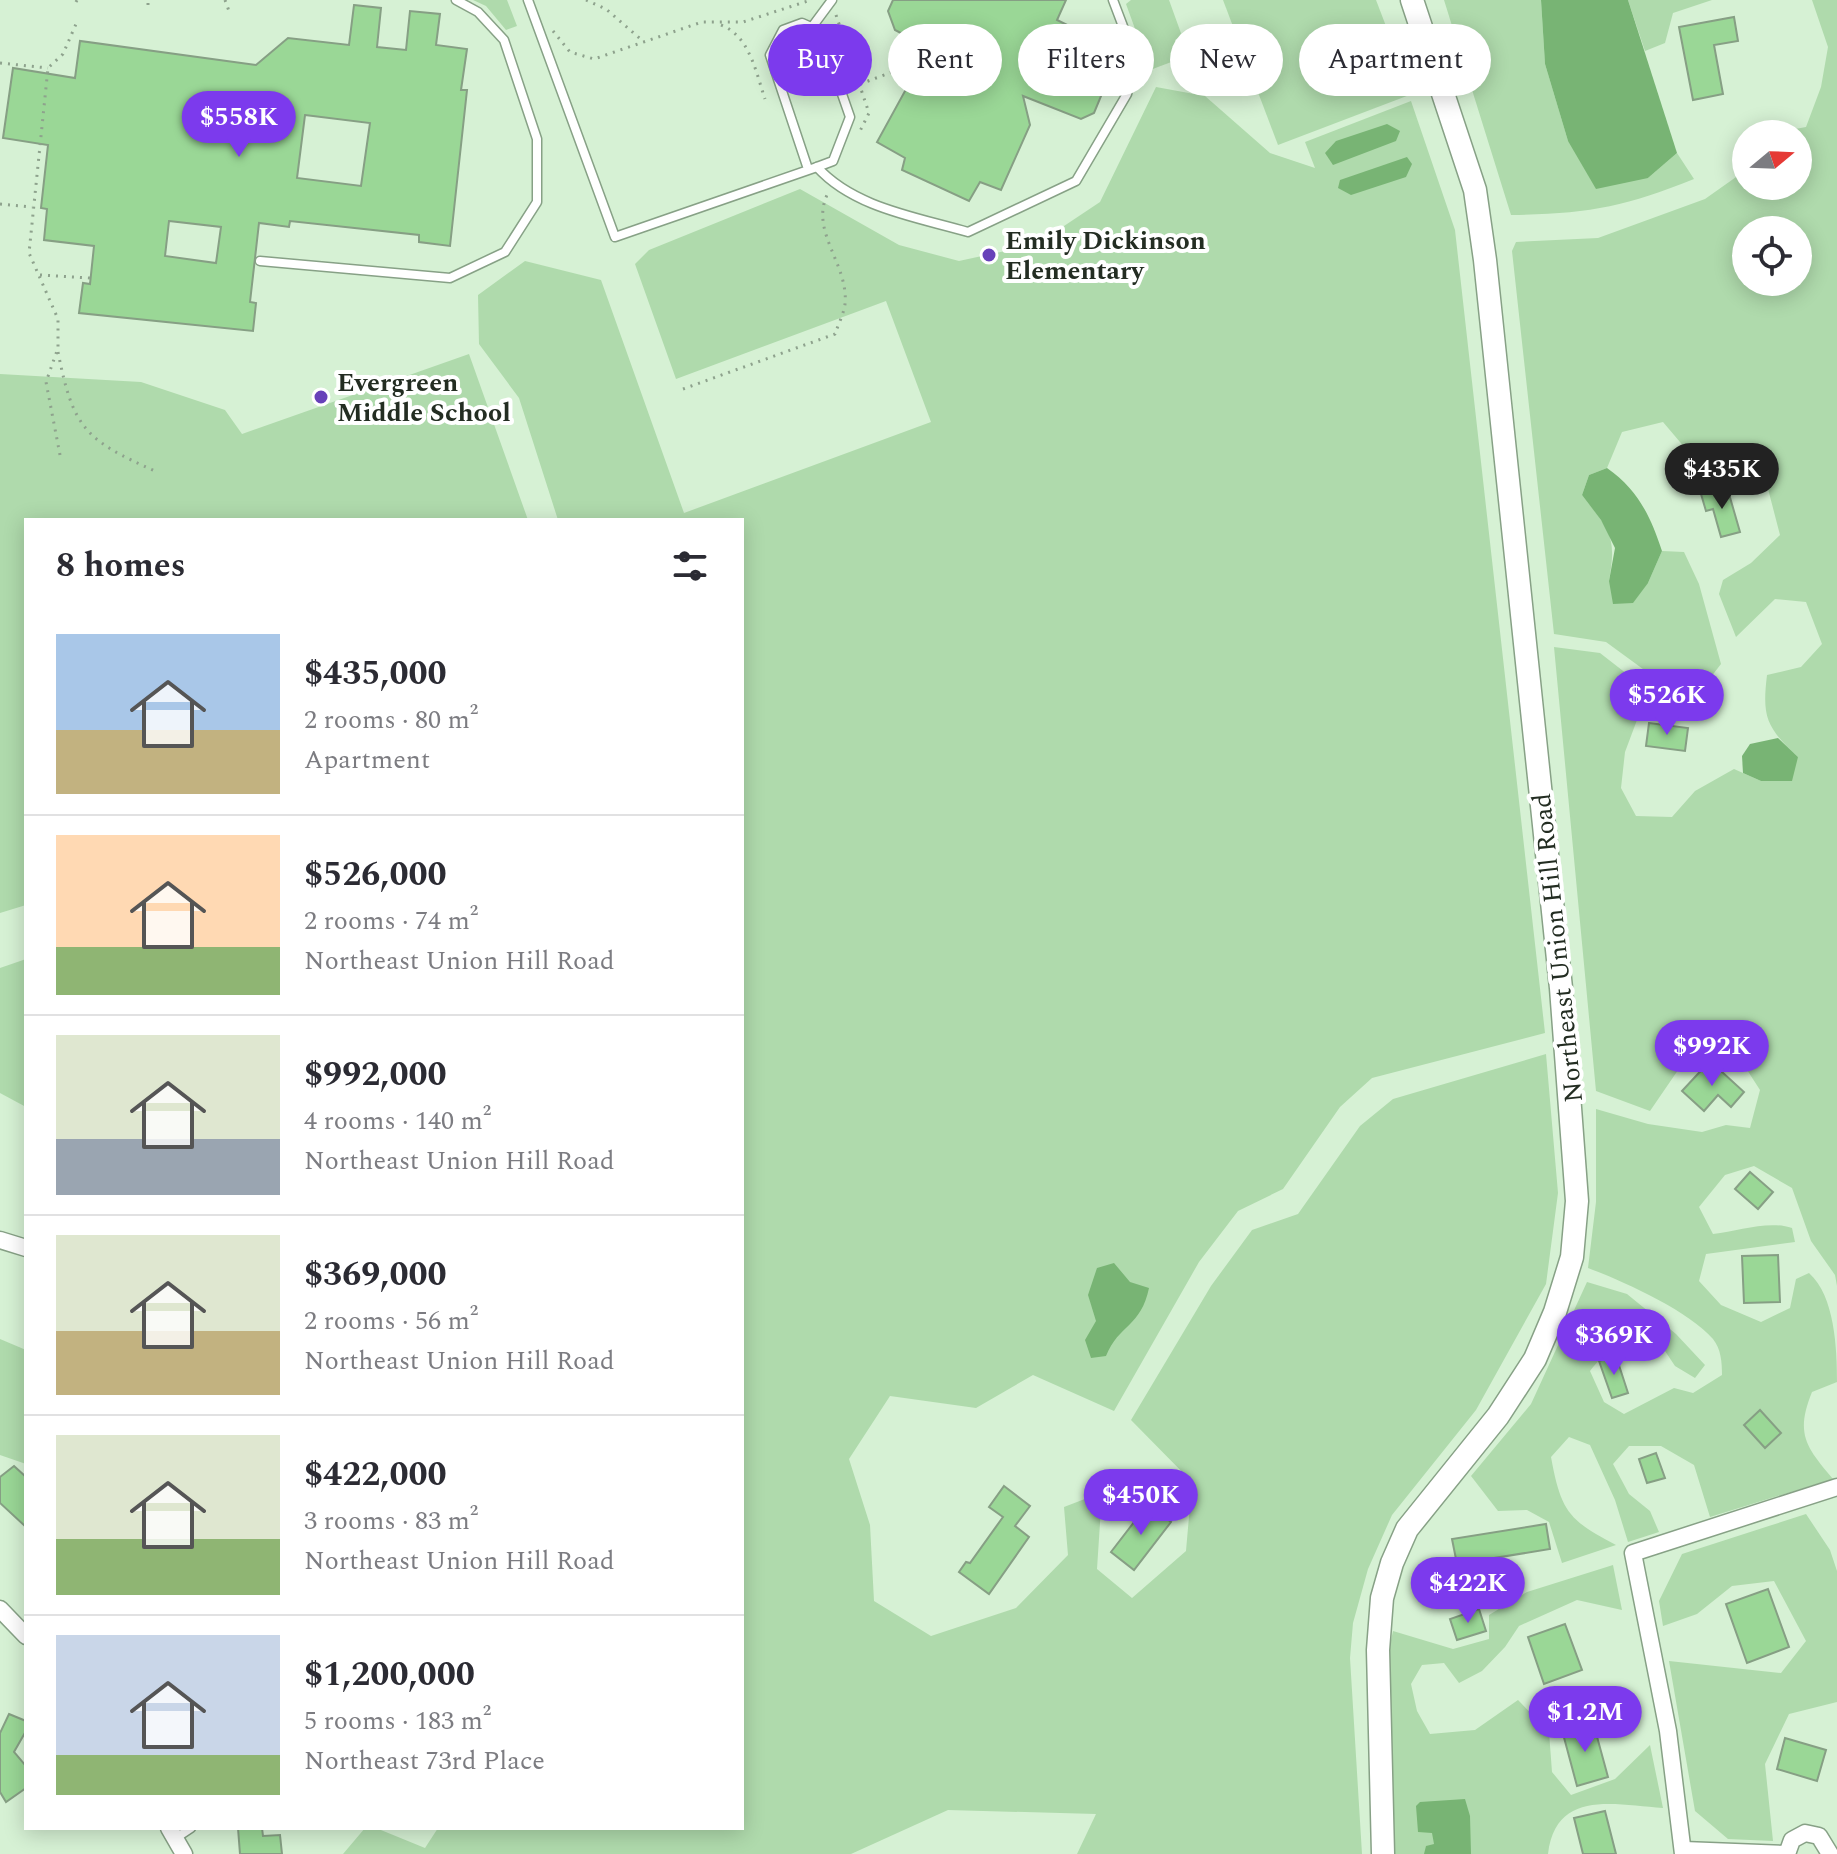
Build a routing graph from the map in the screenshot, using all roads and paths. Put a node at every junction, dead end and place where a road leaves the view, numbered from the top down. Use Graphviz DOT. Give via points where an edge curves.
graph roads {
  1 [pos="225,0"];
  2 [pos="456,0"];
  3 [pos="528,0"];
  4 [pos="586,0"];
  5 [pos="811,0"];
  6 [pos="831,0"];
  7 [pos="1113,0"];
  8 [pos="1412,0"];
  9 [pos="229,11"];
  10 [pos="76,24"];
  11 [pos="717,24"];
  12 [pos="814,24"];
  13 [pos="839,24"];
  14 [pos="541,35"];
  15 [pos="644,42"];
  16 [pos="0,63"];
  17 [pos="48,68"];
  18 [pos="786,96"];
  19 [pos="843,96"];
  20 [pos="864,96"];
  21 [pos="765,99"];
  22 [pos="855,142"];
  23 [pos="813,168"];
  24 [pos="833,184"];
  25 [pos="0,204"];
  26 [pos="32,207"];
  27 [pos="260,261"];
  28 [pos="40,275"];
  29 [pos="90,278"];
  30 [pos="58,348"];
  31 [pos="683,389"];
  32 [pos="60,455"];
  33 [pos="155,471"];
  34 [pos="0,1240"];
  35 [pos="24,1247"];
  36 [pos="1837,1487"];
  37 [pos="0,1609"];
  38 [pos="24,1634"];
  39 [pos="173,1833"];
  40 [pos="1683,1852"];
  41 [pos="184,1854"];
  42 [pos="1383,1854"];
  43 [pos="1787,1854"];
  44 [pos="1830,1854"];
  1 -- 9 [label="path"];
  2 -- 27 [label="lane" via="478,12 504,40 537,139 537,202 505,252 450,278"];
  3 -- 14 [label="lane"];
  4 -- 15 [label="path" via="606,9"];
  5 -- 11 [label="path" via="743,22"];
  6 -- 12 [label="lane"];
  6 -- 13 [label="path"];
  7 -- 24 [label="lane" via="1135,58 1127,94 1076,181 968,232 864,200"];
  8 -- 42 [label="street, Northeast Union Hill Road" via="1475,190 1485,260 1560,974 1577,1201 1572,1257 1535,1359 1498,1416 1407,1529 1392,1563 1382,1598 1378,1650"];
  10 -- 17 [label="path" via="63,54"];
  11 -- 15 [label="path" via="702,22"];
  11 -- 21 [label="path" via="746,47"];
  14 -- 15 [label="path" via="555,30 570,52 594,59"];
  14 -- 23 [label="lane" via="615,237"];
  16 -- 17 [label="path"];
  17 -- 26 [label="path"];
  18 -- 23 [label="lane"];
  19 -- 23 [label="lane" via="850,117 833,161"];
  20 -- 22 [label="path" via="869,113"];
  23 -- 24 [label="lane"];
  24 -- 31 [label="path" via="820,210 845,303 835,334"];
  25 -- 26 [label="path"];
  26 -- 28 [label="path" via="29,253"];
  28 -- 29 [label="path"];
  28 -- 30 [label="path" via="58,319"];
  30 -- 32 [label="path" via="46,382"];
  30 -- 33 [label="path" via="66,390 82,429 114,453"];
  34 -- 35 [label="street"];
  36 -- 40 [label="street" via="1633,1553 1668,1731"];
  37 -- 38 [label="street"];
  39 -- 41 [label="street"];
  40 -- 43 [label="street"];
  43 -- 44 [label="street" via="1792,1840 1805,1833 1819,1836"];
}
